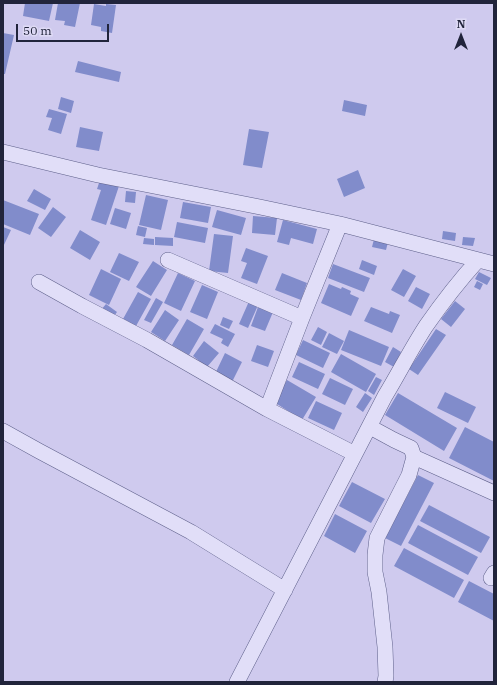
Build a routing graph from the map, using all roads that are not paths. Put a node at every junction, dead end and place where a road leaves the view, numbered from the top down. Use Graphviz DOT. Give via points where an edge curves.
graph roads {
  1 [pos="3,152"];
  2 [pos="340,224"];
  3 [pos="168,260"];
  4 [pos="478,260"];
  5 [pos="494,262"];
  6 [pos="39,282"];
  7 [pos="302,318"];
  8 [pos="267,409"];
  9 [pos="370,427"];
  10 [pos="3,430"];
  11 [pos="355,454"];
  12 [pos="414,457"];
  13 [pos="494,493"];
  14 [pos="285,590"];
  15 [pos="237,682"];
  16 [pos="385,682"];
  1 -- 2 [label="street" via="98,175"];
  2 -- 4 [label="street"];
  2 -- 7 [label="street"];
  3 -- 7 [label="street"];
  4 -- 5 [label="street"];
  4 -- 9 [label="street" via="454,287 426,326"];
  6 -- 8 [label="street"];
  7 -- 8 [label="street"];
  8 -- 11 [label="street"];
  9 -- 11 [label="street"];
  9 -- 12 [label="street" via="411,448"];
  10 -- 14 [label="street" via="191,532"];
  11 -- 14 [label="street"];
  12 -- 13 [label="street"];
  12 -- 16 [label="street" via="409,475 377,538 375,572 385,647"];
  14 -- 15 [label="street"];
}
